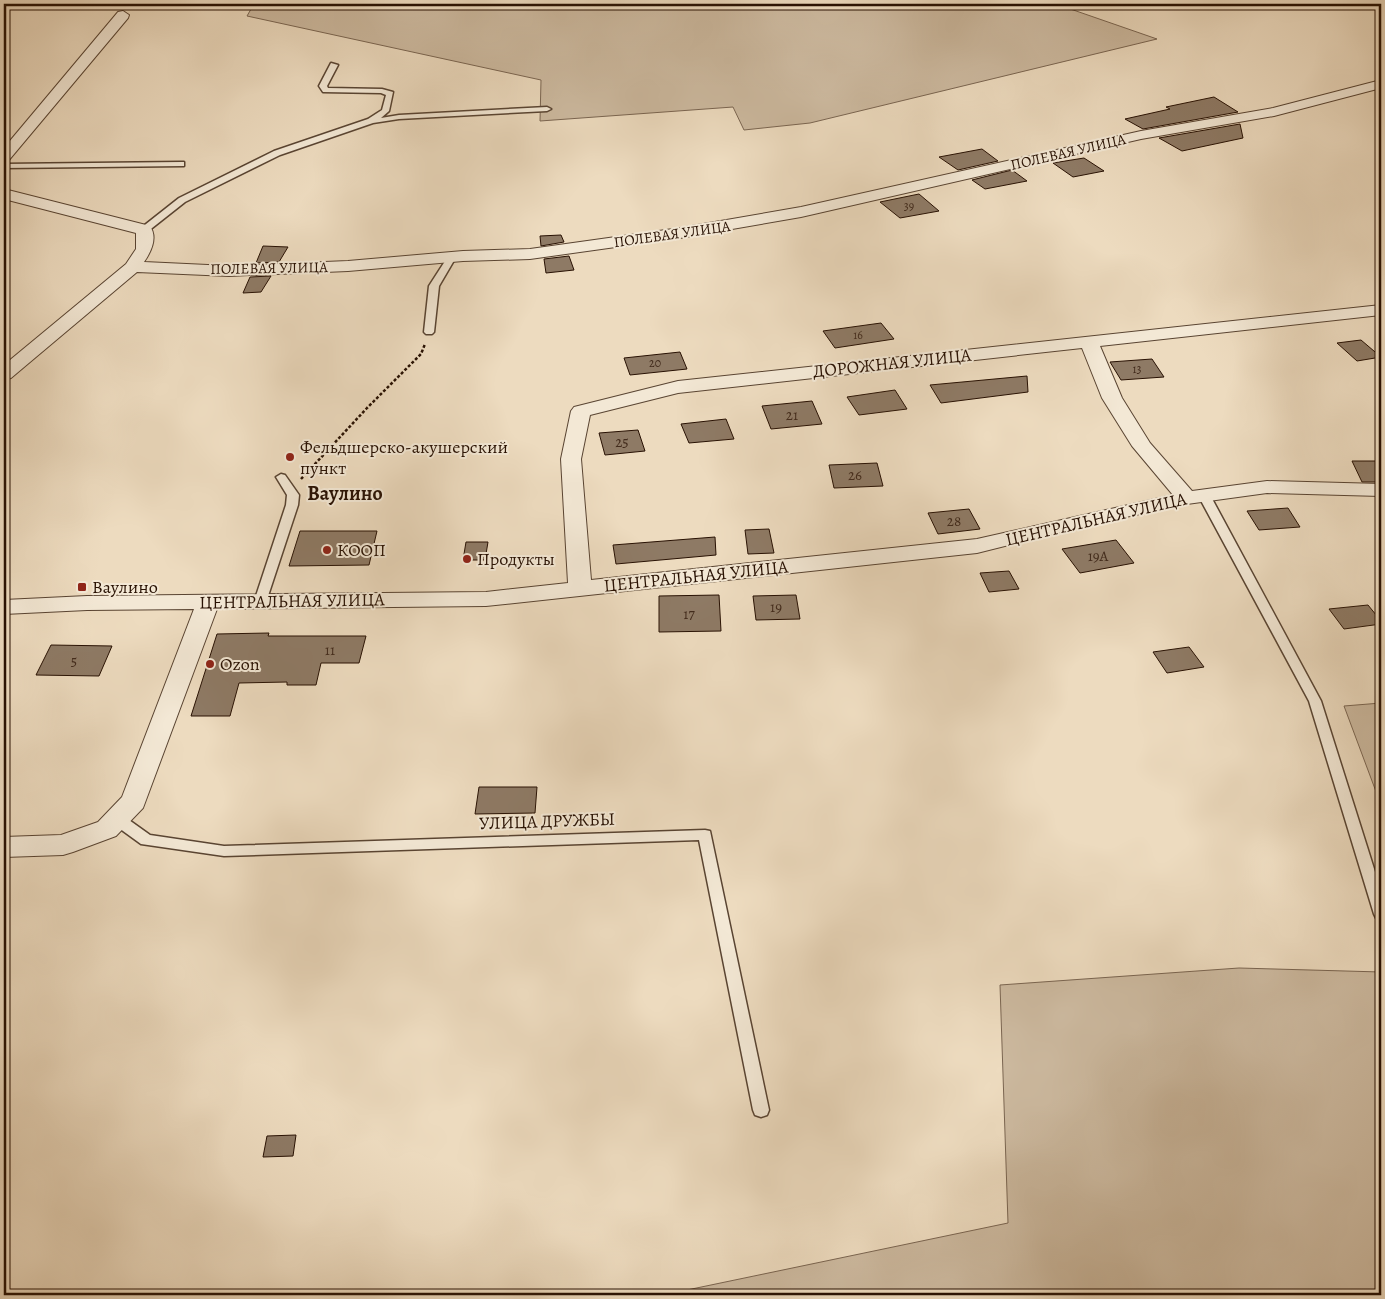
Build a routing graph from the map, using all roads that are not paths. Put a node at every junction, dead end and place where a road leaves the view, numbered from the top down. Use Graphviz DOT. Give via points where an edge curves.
graph roads {
  1 [pos="123,15"];
  2 [pos="334,65"];
  3 [pos="1381,84"];
  4 [pos="547,110"];
  5 [pos="371,121"];
  6 [pos="4,158"];
  7 [pos="181,164"];
  8 [pos="4,166"];
  9 [pos="4,194"];
  10 [pos="144,230"];
  11 [pos="452,257"];
  12 [pos="133,267"];
  13 [pos="1381,310"];
  14 [pos="429,332"];
  15 [pos="1088,341"];
  16 [pos="4,374"];
  17 [pos="281,478"];
  18 [pos="1381,490"];
  19 [pos="1196,496"];
  20 [pos="580,588"];
  21 [pos="208,602"];
  22 [pos="260,602"];
  23 [pos="4,607"];
  24 [pos="117,819"];
  25 [pos="4,847"];
  26 [pos="1381,914"];
  27 [pos="761,1110"];
  1 -- 6 [label="street"];
  2 -- 5 [label="lane" via="323,86 326,90 390,94 386,111"];
  3 -- 11 [label="street, ПОЛЕВАЯ УЛИЦА" via="1274,112 1142,135 743,224 530,254"];
  4 -- 5 [label="lane"];
  5 -- 10 [label="lane" via="278,153 182,200"];
  7 -- 8 [label="lane"];
  9 -- 10 [label="street"];
  10 -- 12 [label="street" via="144,249"];
  11 -- 12 [label="street, ПОЛЕВАЯ УЛИЦА" via="230,271"];
  11 -- 14 [label="lane" via="434,286"];
  12 -- 16 [label="street"];
  13 -- 15 [label="street, ДОРОЖНАЯ УЛИЦА"];
  15 -- 19 [label="street" via="1112,398 1142,446"];
  15 -- 20 [label="street, ДОРОЖНАЯ УЛИЦА" via="678,387 581,411 571,458"];
  17 -- 22 [label="lane" via="293,495 292,505"];
  18 -- 19 [label="street, ЦЕНТРАЛЬНАЯ УЛИЦА" via="1267,486"];
  19 -- 20 [label="street, ЦЕНТРАЛЬНАЯ УЛИЦА" via="977,546"];
  19 -- 26 [label="lane" via="1315,701"];
  20 -- 22 [label="street, ЦЕНТРАЛЬНАЯ УЛИЦА" via="486,600"];
  21 -- 22 [label="street, ЦЕНТРАЛЬНАЯ УЛИЦА"];
  21 -- 23 [label="street, ЦЕНТРАЛЬНАЯ УЛИЦА"];
  21 -- 24 [label="street" via="134,801"];
  24 -- 25 [label="street" via="107,829 63,845"];
  24 -- 27 [label="lane, УЛИЦА ДРУЖБЫ" via="146,840 224,851 705,835"];
}
